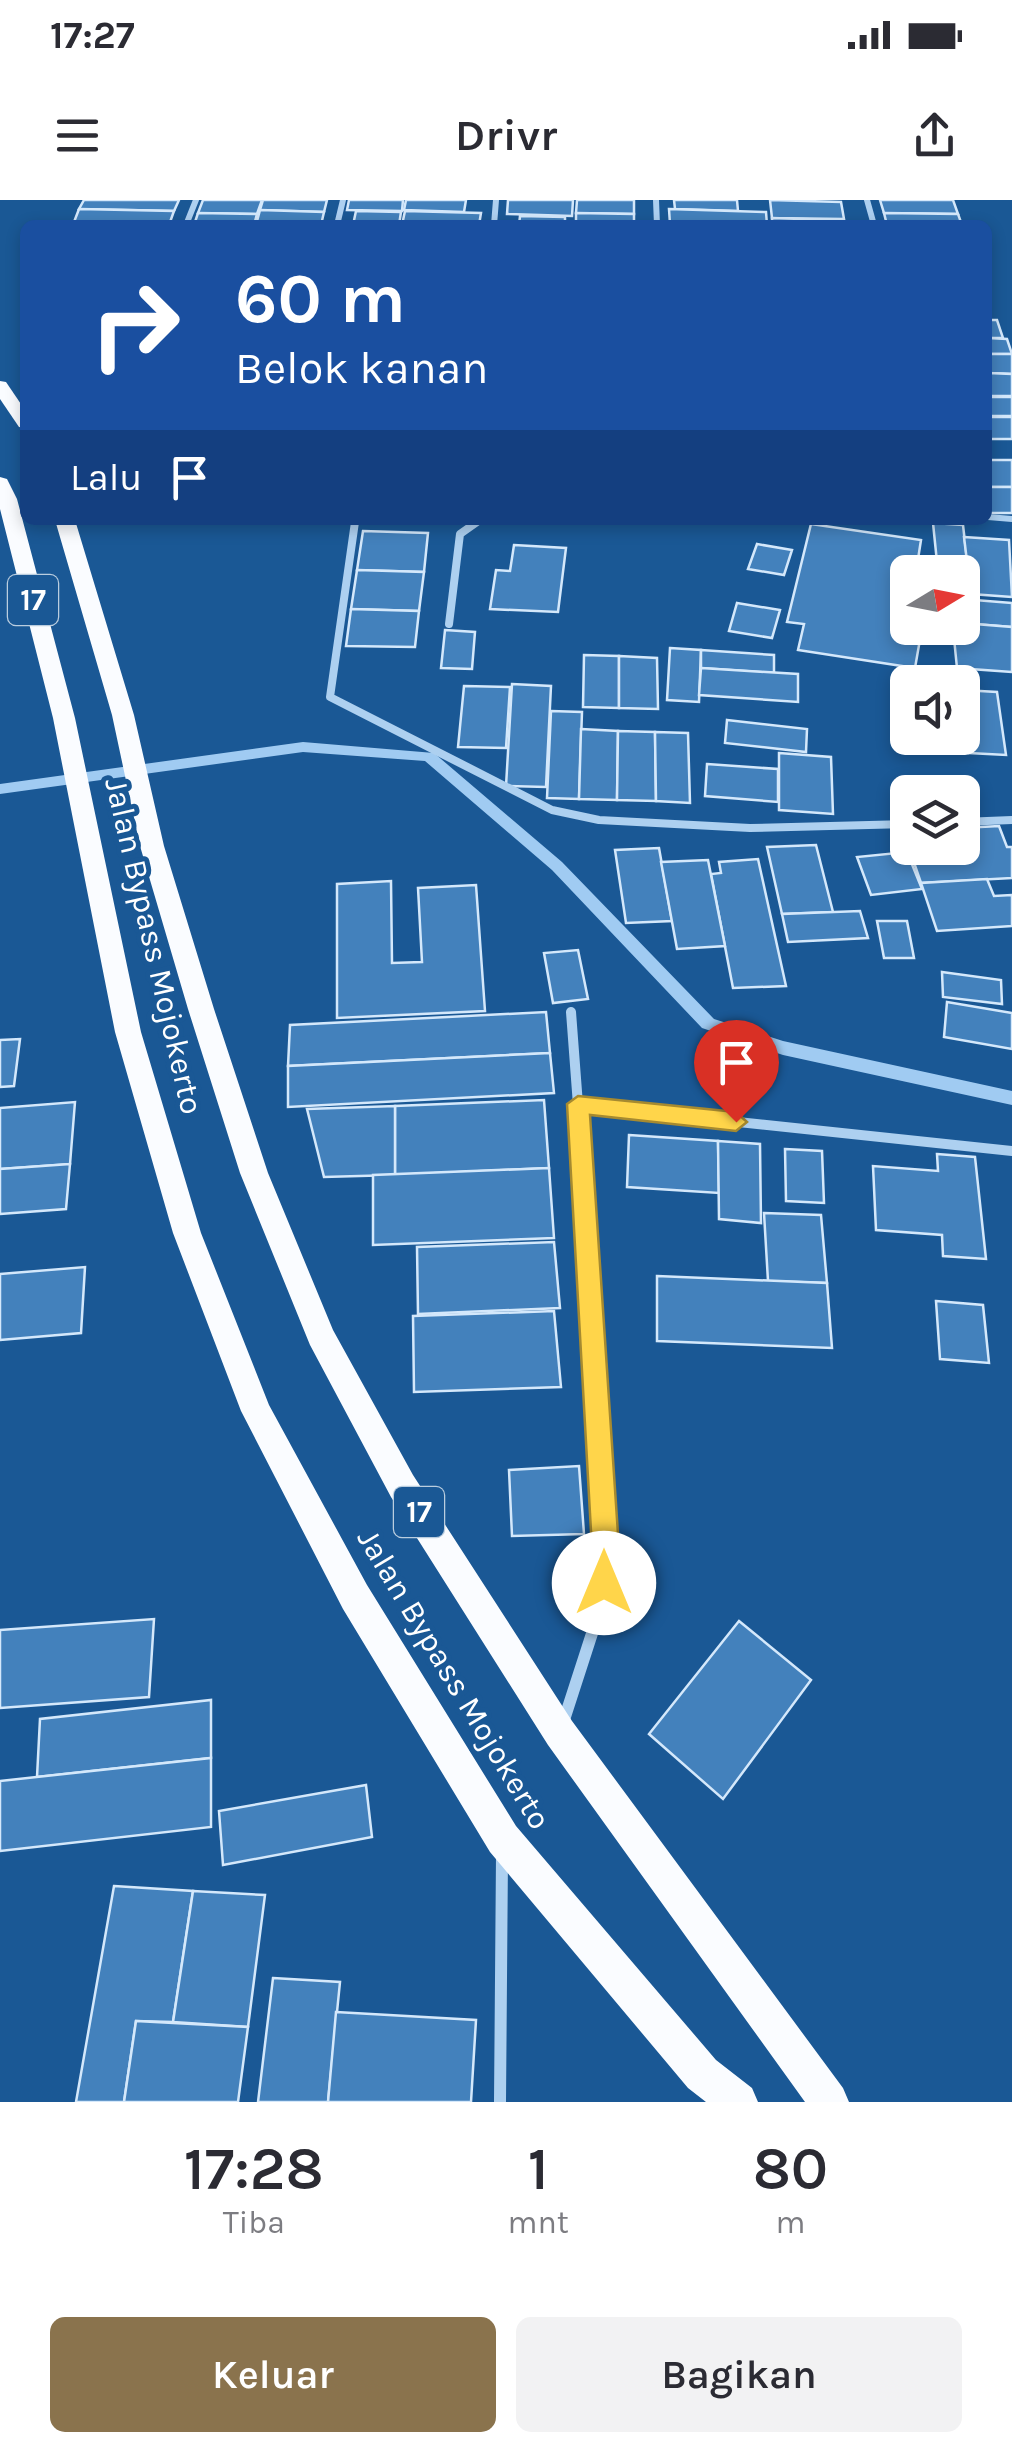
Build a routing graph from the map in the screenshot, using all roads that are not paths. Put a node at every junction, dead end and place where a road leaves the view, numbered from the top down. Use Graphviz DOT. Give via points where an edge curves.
graph roads {
  1 [pos="0,386"];
  2 [pos="20,416"];
  3 [pos="0,484"];
  4 [pos="67,525"];
  5 [pos="354,525"];
  6 [pos="473,525"];
  7 [pos="449,624"];
  8 [pos="1012,820"];
  9 [pos="980,821"];
  10 [pos="890,824"];
  11 [pos="571,1012"];
  12 [pos="578,1104"];
  13 [pos="1012,1151"];
  14 [pos="560,1734"];
  15 [pos="502,1839"];
  16 [pos="500,2102"];
  17 [pos="738,2102"];
  18 [pos="829,2102"];
  1 -- 2 [label="highway"];
  3 -- 15 [label="highway, Jalan Bypass Mojokerto / 17" via="64,718 128,1032 182,1214 256,1411 355,1597"];
  4 -- 14 [label="highway, Jalan Bypass Mojokerto / 17" via="123,715 152,846 254,1174 321,1336 402,1486"];
  5 -- 10 [label="street" via="330,698 552,810 599,820 750,828"];
  6 -- 7 [label="street" via="460,534"];
  8 -- 9 [label="street"];
  11 -- 12 [label="street"];
  12 -- 13 [label="street"];
  12 -- 14 [label="street" via="606,1549 597,1618"];
  14 -- 18 [label="highway, Jalan Bypass Mojokerto / 17"];
  15 -- 16 [label="street"];
  15 -- 17 [label="highway, Jalan Bypass Mojokerto / 17" via="702,2074"];
}
